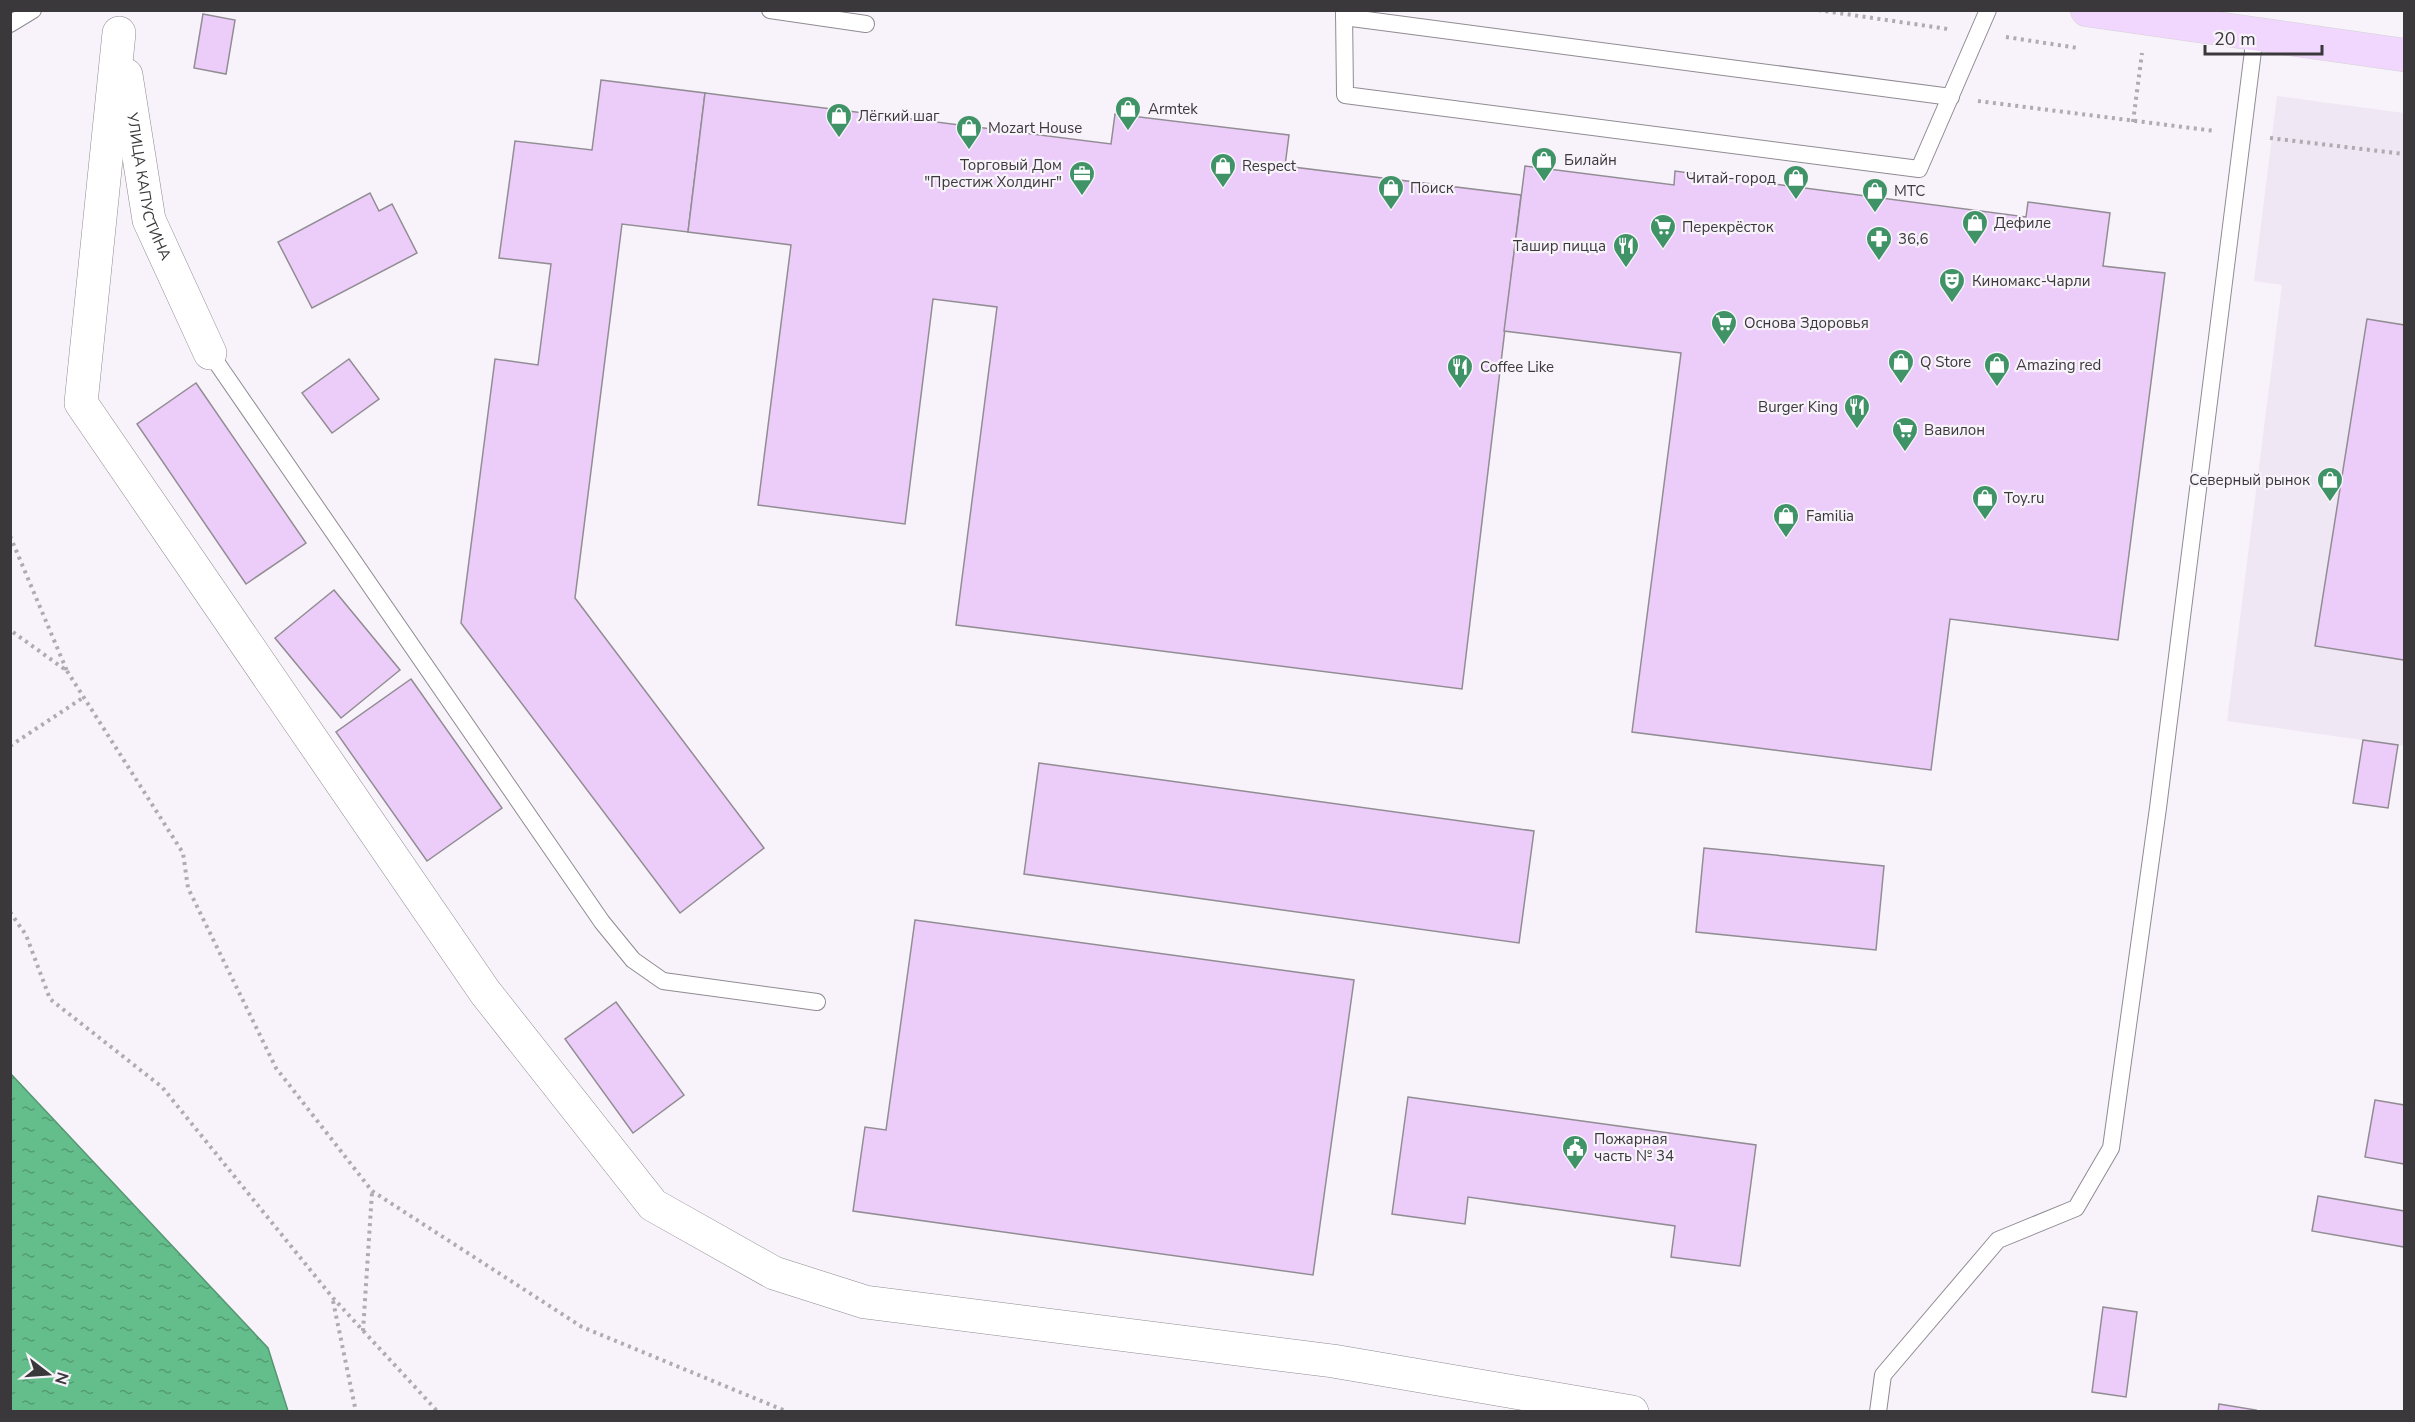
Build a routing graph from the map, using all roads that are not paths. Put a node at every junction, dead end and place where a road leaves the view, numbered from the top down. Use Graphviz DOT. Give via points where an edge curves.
graph roads {
  1 [pos="33,10"];
  2 [pos="770,10"];
  3 [pos="1988,10"];
  4 [pos="2087,10"];
  5 [pos="1344,14"];
  6 [pos="120,22"];
  7 [pos="10,24"];
  8 [pos="866,24"];
  9 [pos="2255,35"];
  10 [pos="2404,56"];
  11 [pos="1951,97"];
  12 [pos="210,353"];
  13 [pos="817,1002"];
  14 [pos="1632,1412"];
  15 [pos="1878,1412"];
  1 -- 7 [label="lane"];
  2 -- 8 [label="lane"];
  3 -- 11 [label="lane"];
  4 -- 9 [label="main road"];
  5 -- 11 [label="lane"];
  5 -- 11 [label="lane" via="1345,95 1919,169"];
  6 -- 12 [label="street, УЛИЦА КАПУСТИНА" via="149,220"];
  6 -- 14 [label="street" via="81,404 485,992 653,1205 774,1273 865,1302 1333,1361"];
  9 -- 10 [label="main road"];
  9 -- 15 [label="lane" via="2111,1148 2076,1208 1998,1240 1883,1375"];
  12 -- 13 [label="lane" via="602,922 633,960 663,981"];
}
